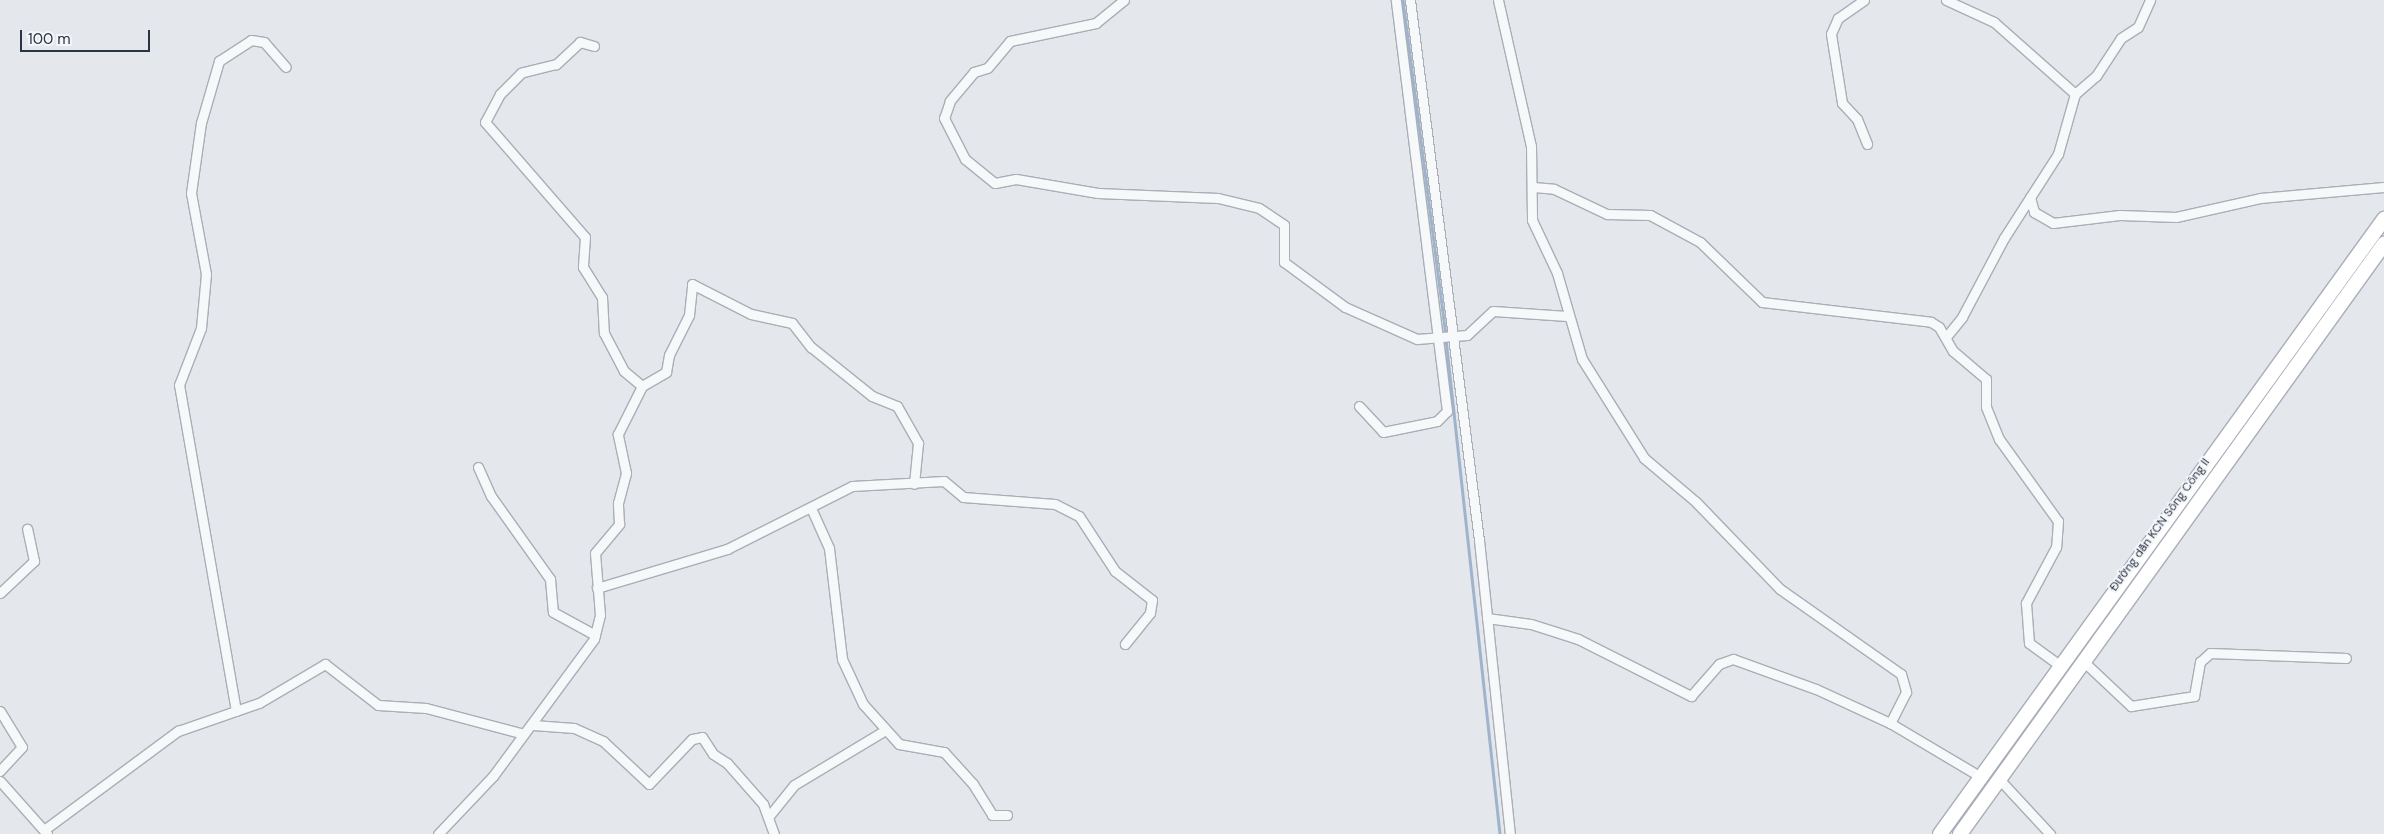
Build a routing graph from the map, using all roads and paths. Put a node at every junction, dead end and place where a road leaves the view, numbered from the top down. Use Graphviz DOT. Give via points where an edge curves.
graph roads {
  1 [pos="1124,0"];
  2 [pos="1396,0"];
  3 [pos="1410,0"];
  4 [pos="1498,0"];
  5 [pos="1864,0"];
  6 [pos="1946,0"];
  7 [pos="2150,0"];
  8 [pos="594,46"];
  9 [pos="286,67"];
  10 [pos="2075,94"];
  11 [pos="1868,144"];
  12 [pos="1533,187"];
  13 [pos="2384,187"];
  14 [pos="2030,197"];
  15 [pos="2384,219"];
  16 [pos="2384,244"];
  17 [pos="2344,269"];
  18 [pos="2358,279"];
  19 [pos="1567,316"];
  20 [pos="1946,337"];
  21 [pos="1445,340"];
  22 [pos="642,386"];
  23 [pos="1359,406"];
  24 [pos="478,467"];
  25 [pos="914,484"];
  26 [pos="811,508"];
  27 [pos="27,529"];
  28 [pos="597,588"];
  29 [pos="0,593"];
  30 [pos="1487,618"];
  31 [pos="595,635"];
  32 [pos="1125,644"];
  33 [pos="2346,658"];
  34 [pos="2083,661"];
  35 [pos="2060,665"];
  36 [pos="0,711"];
  37 [pos="236,711"];
  38 [pos="1890,723"];
  39 [pos="532,725"];
  40 [pos="884,731"];
  41 [pos="524,734"];
  42 [pos="0,771"];
  43 [pos="1981,777"];
  44 [pos="2000,780"];
  45 [pos="0,781"];
  46 [pos="1007,815"];
  47 [pos="769,816"];
  48 [pos="46,832"];
  49 [pos="438,834"];
  50 [pos="774,834"];
  51 [pos="1510,834"];
  52 [pos="1940,834"];
  53 [pos="1960,834"];
  54 [pos="2050,834"];
  1 -- 21 [label="street" via="1096,23 1010,41 987,68 974,72 950,101 944,121 958,148 989,178 1016,179 1098,193 1218,198 1259,208 1284,225 1284,262 1339,303 1417,338"];
  2 -- 21 [label="street"];
  3 -- 21 [label="street" via="1425,97"];
  4 -- 12 [label="street" via="1520,84"];
  5 -- 11 [label="street" via="1838,18 1830,34 1842,102 1857,119"];
  6 -- 10 [label="street" via="2001,28"];
  7 -- 10 [label="street" via="2138,27 2121,38 2096,76"];
  8 -- 22 [label="street" via="580,42 556,64 521,74 500,94 485,122 585,237 583,267 602,297 604,333 624,371"];
  9 -- 37 [label="street" via="264,42 251,40 219,61 201,123 191,193 206,274 201,328 180,385"];
  10 -- 14 [label="street" via="2058,154"];
  12 -- 19 [label="street" via="1532,220 1557,273"];
  12 -- 20 [label="street" via="1554,189 1607,214 1650,215 1700,242 1762,302 1931,322"];
  13 -- 14 [label="street" via="2256,199 2176,217 2120,215 2053,223 2034,212"];
  14 -- 20 [label="street" via="1971,302"];
  15 -- 17 [label="street, Đường dẫn KCN Sông Công II"];
  16 -- 18 [label="street, Đường dẫn KCN Sông Công II"];
  17 -- 18 [label="street"];
  17 -- 35 [label="street, Đường dẫn KCN Sông Công II"];
  18 -- 34 [label="street, Đường dẫn KCN Sông Công II"];
  19 -- 21 [label="street" via="1493,311 1472,332"];
  19 -- 38 [label="street" via="1582,359 1644,458 1696,502 1780,589 1901,674 1906,692"];
  20 -- 35 [label="street" via="1953,352 1986,380 1986,407 1999,439 2058,521 2056,547 2026,603 2029,643"];
  21 -- 23 [label="street" via="1447,411 1444,418 1383,432"];
  21 -- 30 [label="street"];
  22 -- 25 [label="street" via="666,372 669,355 689,315 692,284 751,314 792,322 811,347 872,396 897,406 918,443"];
  22 -- 28 [label="street" via="618,434 626,479 618,503 619,524 596,549"];
  24 -- 31 [label="street" via="491,496 550,579 553,612"];
  25 -- 26 [label="street" via="852,486"];
  25 -- 32 [label="street" via="944,481 963,498 1055,504 1079,516 1115,571 1152,600 1150,613"];
  26 -- 28 [label="street" via="727,549"];
  26 -- 40 [label="street" via="829,548 842,659 863,704"];
  27 -- 29 [label="street" via="34,561"];
  28 -- 31 [label="street"];
  30 -- 38 [label="street" via="1531,624 1578,640 1691,696 1719,664 1733,659 1816,689"];
  30 -- 51 [label="street"];
  31 -- 39 [label="street"];
  33 -- 34 [label="street" via="2210,653 2200,662 2194,696 2132,706"];
  34 -- 44 [label="street, Đường dẫn KCN Sông Công II"];
  35 -- 43 [label="street, Đường dẫn KCN Sông Công II"];
  36 -- 42 [label="street" via="22,747"];
  37 -- 41 [label="street" via="279,693 325,664 378,706 426,708"];
  37 -- 48 [label="street" via="178,731"];
  38 -- 43 [label="street"];
  39 -- 41 [label="street"];
  39 -- 47 [label="street" via="574,728 603,741 649,784 692,739 702,737"];
  40 -- 46 [label="street" via="906,747 944,752 973,784 992,815"];
  40 -- 47 [label="street" via="794,785"];
  41 -- 49 [label="street"];
  43 -- 52 [label="street, Đường dẫn KCN Sông Công II"];
  44 -- 53 [label="street, Đường dẫn KCN Sông Công II"];
  44 -- 54 [label="street"];
  45 -- 48 [label="street"];
  47 -- 50 [label="street"];
}
